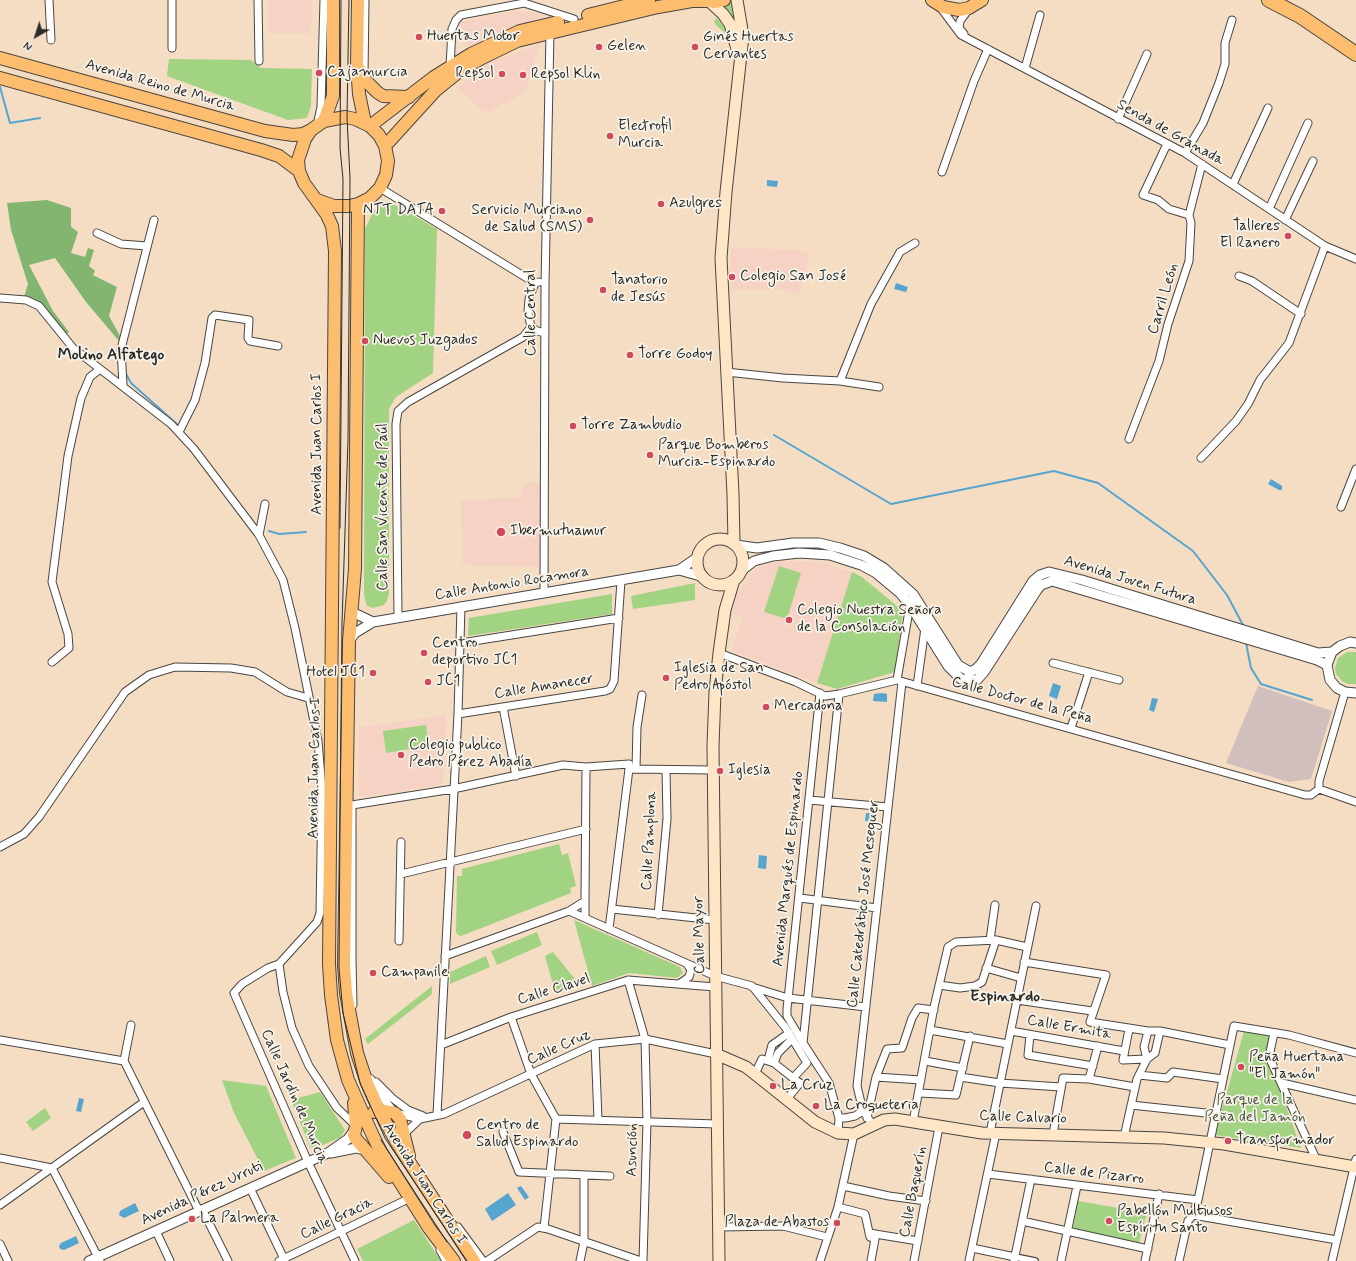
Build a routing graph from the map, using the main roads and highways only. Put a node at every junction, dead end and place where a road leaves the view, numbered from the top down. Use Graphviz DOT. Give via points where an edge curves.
graph roads {
  1 [pos="333,0"];
  2 [pos="358,0"];
  3 [pos="649,0"];
  4 [pos="708,0"];
  5 [pos="724,0"];
  6 [pos="737,0"];
  7 [pos="1269,0"];
  8 [pos="933,1"];
  9 [pos="978,3"];
  10 [pos="1352,50"];
  11 [pos="0,58"];
  12 [pos="738,62"];
  13 [pos="357,65"];
  14 [pos="0,78"];
  15 [pos="409,97"];
  16 [pos="367,124"];
  17 [pos="317,126"];
  18 [pos="385,146"];
  19 [pos="299,171"];
  20 [pos="316,200"];
  21 [pos="358,204"];
  22 [pos="734,519"];
  23 [pos="721,539"];
  24 [pos="735,544"];
  25 [pos="738,576"];
  26 [pos="717,584"];
  27 [pos="725,610"];
  28 [pos="716,1054"];
  29 [pos="379,1110"];
  30 [pos="360,1121"];
  31 [pos="401,1138"];
  32 [pos="364,1150"];
  33 [pos="381,1152"];
  34 [pos="1355,1164"];
  35 [pos="429,1228"];
  36 [pos="454,1261"];
  37 [pos="474,1261"];
  38 [pos="719,1261"];
  1 -- 17 [label="main road" via="332,96"];
  2 -- 13 [label="main road"];
  3 -- 15 [label="main road" via="520,31 470,54"];
  4 -- 5 [label="main road"];
  4 -- 12 [label="main road" via="730,24 737,42"];
  4 -- 18 [label="main road" via="686,2 517,41 461,70 436,90"];
  6 -- 12 [label="main road" via="743,30"];
  7 -- 10 [label="highway" via="1300,16"];
  8 -- 9 [label="main road" via="953,10"];
  11 -- 17 [label="main road, Avenida Reino de Murcia" via="264,131 293,135 303,134"];
  12 -- 22 [label="main road" via="721,258"];
  13 -- 15 [label="main road" via="364,79 376,92 383,96"];
  13 -- 16 [label="main road" via="359,94"];
  14 -- 19 [label="main road" via="261,150 279,156"];
  15 -- 16 [label="main road"];
  16 -- 17 [label="main road" via="345,117"];
  16 -- 18 [label="main road" via="379,135"];
  17 -- 19 [label="main road" via="300,149"];
  18 -- 21 [label="main road" via="388,160 386,175 380,188 370,198"];
  19 -- 20 [label="main road"];
  20 -- 21 [label="main road" via="334,206"];
  20 -- 30 [label="main road, Avenida Juan Carlos I" via="332,226 335,251 328,964 332,1015 337,1040"];
  21 -- 29 [label="main road, Avenida Juan Carlos I" via="355,569 344,965 346,994 357,1054"];
  22 -- 23 [label="main road"];
  22 -- 24 [label="main road"];
  23 -- 24 [label="main road"];
  23 -- 26 [label="main road" via="706,544 698,557 698,568 704,577"];
  24 -- 25 [label="main road" via="742,555"];
  25 -- 26 [label="main road" via="726,584"];
  25 -- 27 [label="main road, Calle Mayor"];
  26 -- 27 [label="main road, Calle Mayor" via="723,596"];
  27 -- 28 [label="main road, Calle Mayor" via="714,708"];
  28 -- 34 [label="main road, Calle Calvario" via="746,1067 815,1122 838,1133 854,1134 868,1118 895,1119 993,1133 1124,1137 1209,1143 1317,1161"];
  28 -- 38 [label="main road, Calle Mayor"];
  29 -- 30 [label="main road"];
  29 -- 31 [label="main road, Avenida Juan Carlos I"];
  29 -- 31 [label="main road" via="395,1113 400,1119"];
  30 -- 32 [label="main road" via="354,1135"];
  30 -- 33 [label="main road, Avenida Juan Carlos I"];
  31 -- 33 [label="main road"];
  31 -- 37 [label="main road, Avenida Juan Carlos I" via="411,1162"];
  32 -- 33 [label="main road"];
  32 -- 35 [label="main road" via="381,1167"];
  33 -- 35 [label="main road, Avenida Juan Carlos I"];
  35 -- 36 [label="main road, Avenida Juan Carlos I"];
}
